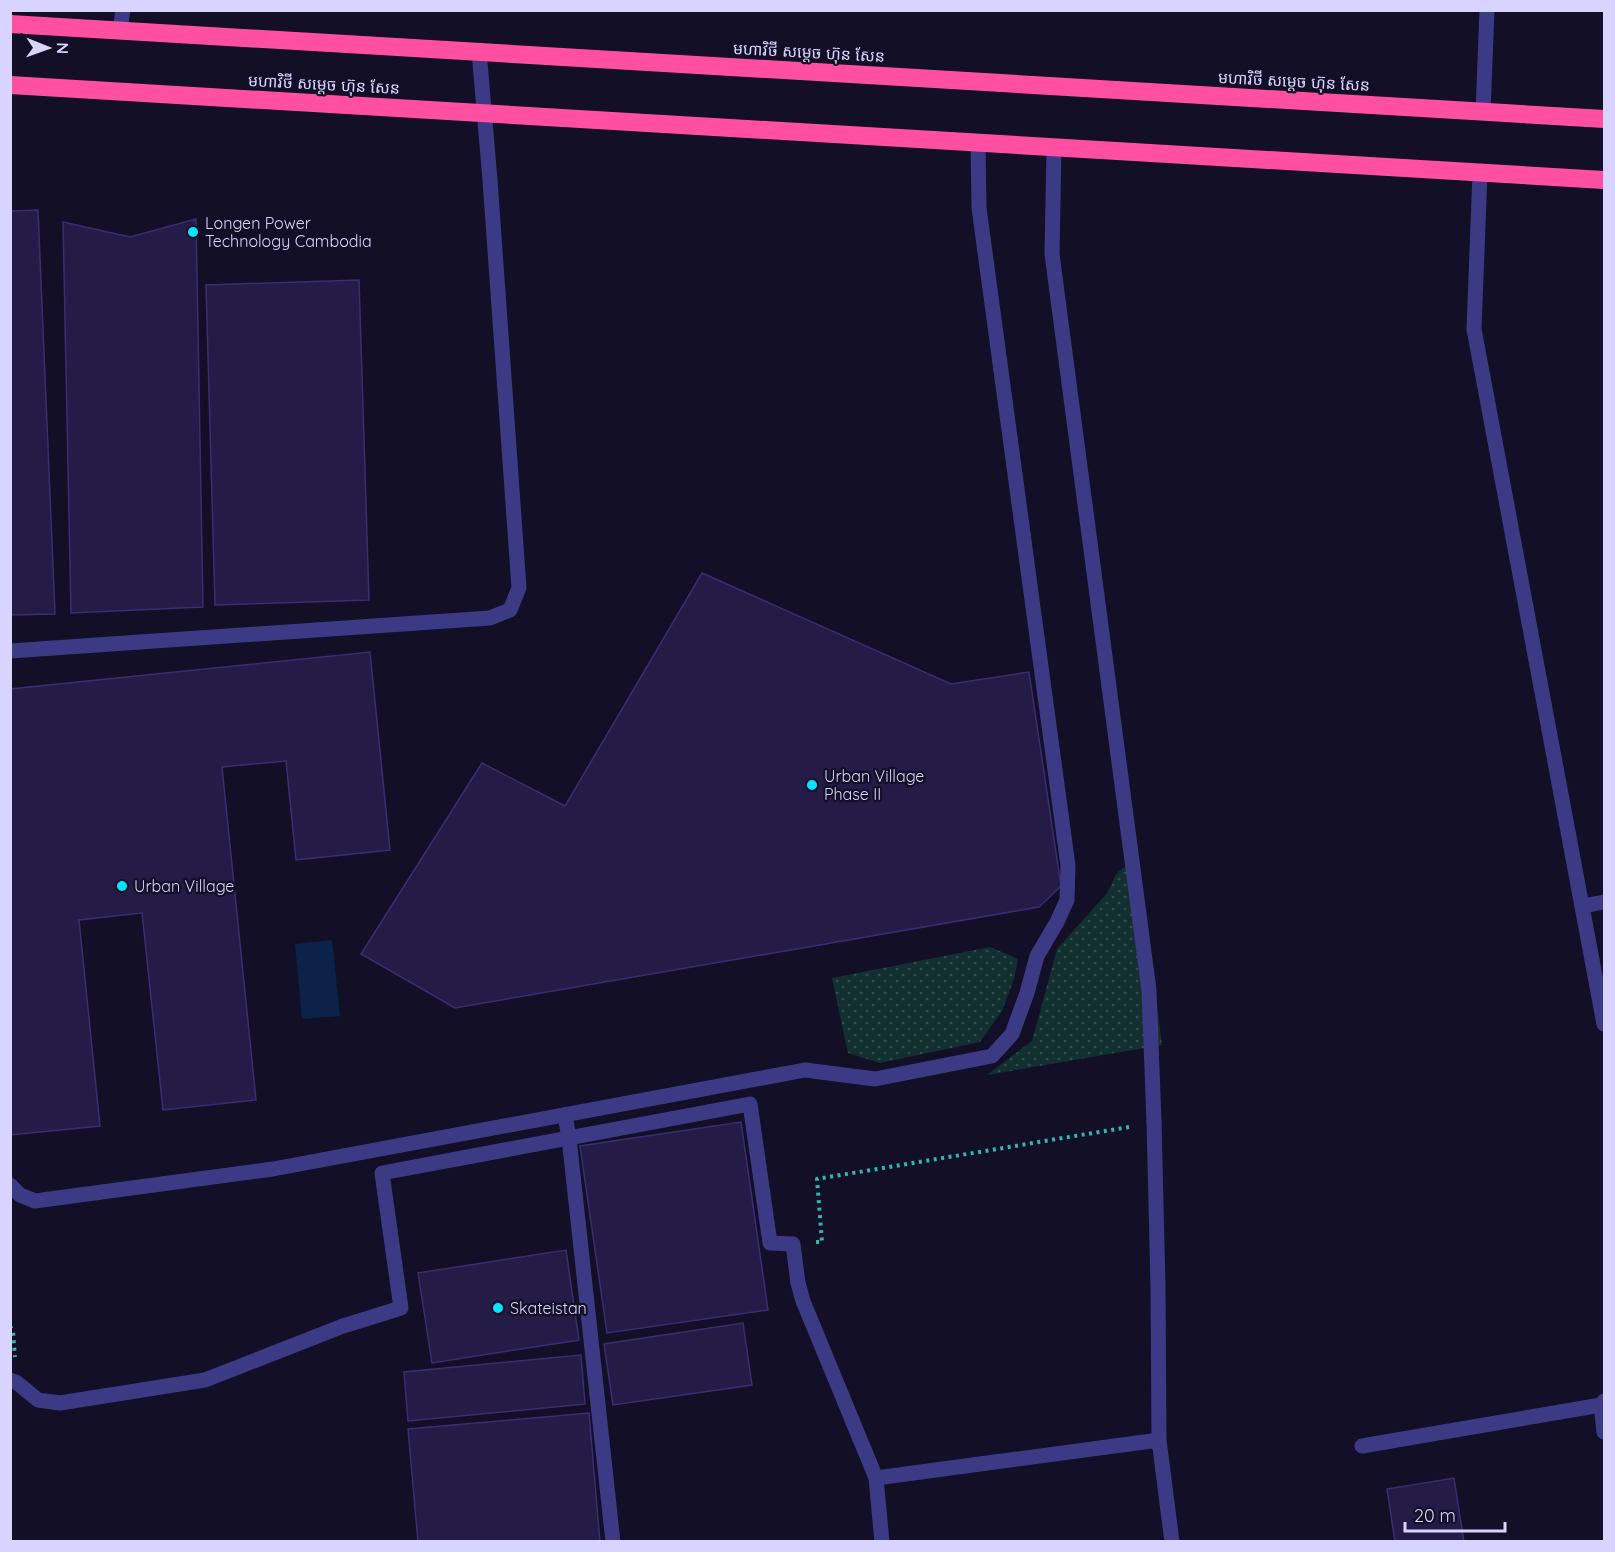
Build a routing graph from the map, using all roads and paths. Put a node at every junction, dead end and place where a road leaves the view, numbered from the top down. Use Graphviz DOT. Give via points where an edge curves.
graph roads {
  1 [pos="123,10"];
  2 [pos="1486,10"];
  3 [pos="10,24"];
  4 [pos="120,30"];
  5 [pos="479,51"];
  6 [pos="10,85"];
  7 [pos="1483,112"];
  8 [pos="484,113"];
  9 [pos="1605,119"];
  10 [pos="978,142"];
  11 [pos="1054,147"];
  12 [pos="1480,172"];
  13 [pos="1605,180"];
  14 [pos="10,651"];
  15 [pos="1605,902"];
  16 [pos="1583,906"];
  17 [pos="1605,1024"];
  18 [pos="565,1115"];
  19 [pos="1154,1122"];
  20 [pos="569,1138"];
  21 [pos="10,1185"];
  22 [pos="793,1244"];
  23 [pos="10,1380"];
  24 [pos="1603,1403"];
  25 [pos="1605,1432"];
  26 [pos="1159,1440"];
  27 [pos="1362,1446"];
  28 [pos="876,1478"];
  29 [pos="613,1542"];
  30 [pos="882,1542"];
  31 [pos="1172,1542"];
  1 -- 4 [label="street"];
  2 -- 7 [label="street"];
  3 -- 4 [label="highway, មហាវិថី សម្តេច ហ៊ុន សែន"];
  4 -- 5 [label="highway, មហាវិថី សម្តេច ហ៊ុន សែន"];
  5 -- 7 [label="highway, មហាវិថី សម្តេច ហ៊ុន សែន"];
  5 -- 8 [label="street"];
  6 -- 8 [label="highway, មហាវិថី សម្តេច ហ៊ុន សែន"];
  7 -- 9 [label="highway, មហាវិថី សម្តេច ហ៊ុន សែន"];
  8 -- 10 [label="highway, មហាវិថី សម្តេច ហ៊ុន សែន"];
  8 -- 14 [label="street" via="519,588 510,610 490,618"];
  10 -- 11 [label="highway, មហាវិថី សម្តេច ហ៊ុន សែន"];
  10 -- 18 [label="street" via="979,208 1068,866 1067,900 1037,956 1012,1034 992,1056 875,1079 805,1070"];
  11 -- 12 [label="highway, មហាវិថី សម្តេច ហ៊ុន សែន"];
  11 -- 19 [label="street" via="1052,254 1149,990"];
  12 -- 13 [label="highway, មហាវិថី សម្តេច ហ៊ុន សែន"];
  12 -- 16 [label="street" via="1474,329"];
  15 -- 16 [label="street"];
  16 -- 17 [label="street"];
  18 -- 20 [label="street"];
  18 -- 21 [label="street" via="273,1169 35,1201 20,1195"];
  19 -- 22 [label="path" via="817,1179 822,1242"];
  19 -- 26 [label="street"];
  20 -- 22 [label="street" via="750,1104 770,1243"];
  20 -- 23 [label="street" via="382,1173 401,1308 343,1326 206,1380 60,1403 38,1400"];
  20 -- 29 [label="street"];
  22 -- 28 [label="street" via="803,1301"];
  24 -- 25 [label="street"];
  24 -- 27 [label="street"];
  26 -- 28 [label="street"];
  26 -- 31 [label="street"];
  28 -- 30 [label="street"];
}
